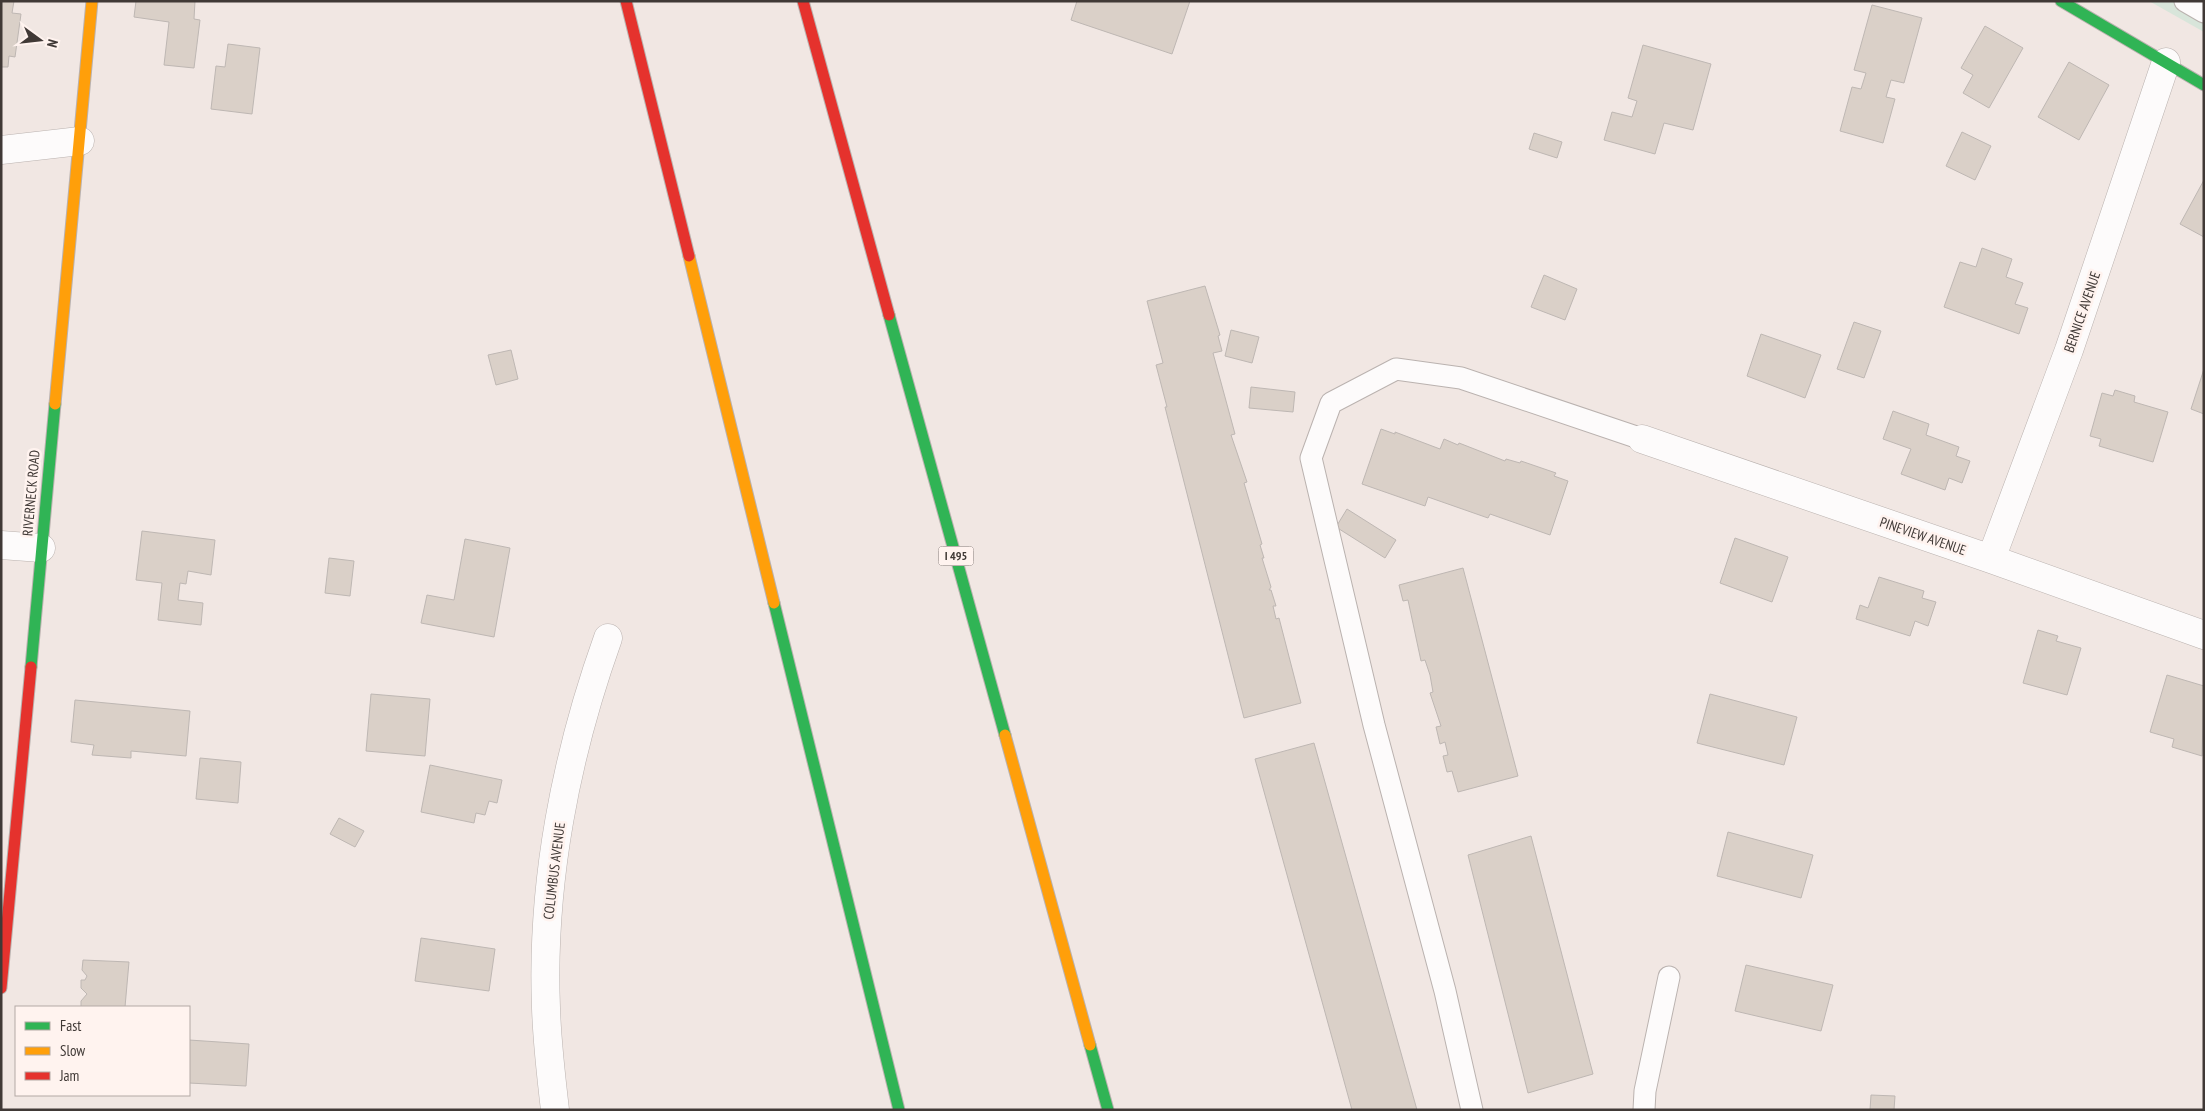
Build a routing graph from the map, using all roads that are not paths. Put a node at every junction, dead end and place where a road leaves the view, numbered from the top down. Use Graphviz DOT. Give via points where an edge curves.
graph roads {
  1 [pos="92,1"];
  2 [pos="626,1"];
  3 [pos="803,1"];
  4 [pos="2061,1"];
  5 [pos="2185,1"];
  6 [pos="2204,12"];
  7 [pos="2166,62"];
  8 [pos="2204,85"];
  9 [pos="80,141"];
  10 [pos="1,150"];
  11 [pos="1642,440"];
  12 [pos="1,545"];
  13 [pos="41,548"];
  14 [pos="1991,559"];
  15 [pos="2204,635"];
  16 [pos="608,638"];
  17 [pos="1669,977"];
  18 [pos="1,988"];
  19 [pos="555,1110"];
  20 [pos="898,1110"];
  21 [pos="1108,1110"];
  22 [pos="1472,1110"];
  23 [pos="1644,1110"];
  1 -- 9 [label="main road, RIVERNECK ROAD"];
  2 -- 20 [label="main road"];
  3 -- 21 [label="main road, I 495"];
  4 -- 7 [label="main road"];
  5 -- 6 [label="lane"];
  7 -- 8 [label="main road"];
  7 -- 14 [label="street, BERNICE AVENUE" via="2069,350"];
  9 -- 10 [label="street"];
  9 -- 13 [label="main road, RIVERNECK ROAD"];
  11 -- 14 [label="street, PINEVIEW AVENUE"];
  11 -- 22 [label="lane" via="1462,378 1396,369 1331,403 1311,458 1374,725 1445,990"];
  12 -- 13 [label="street"];
  13 -- 18 [label="main road, RIVERNECK ROAD"];
  14 -- 15 [label="street, PINEVIEW AVENUE"];
  16 -- 19 [label="street, COLUMBUS AVENUE" via="581,718 553,866 546,1008"];
  17 -- 23 [label="lane"];
}
